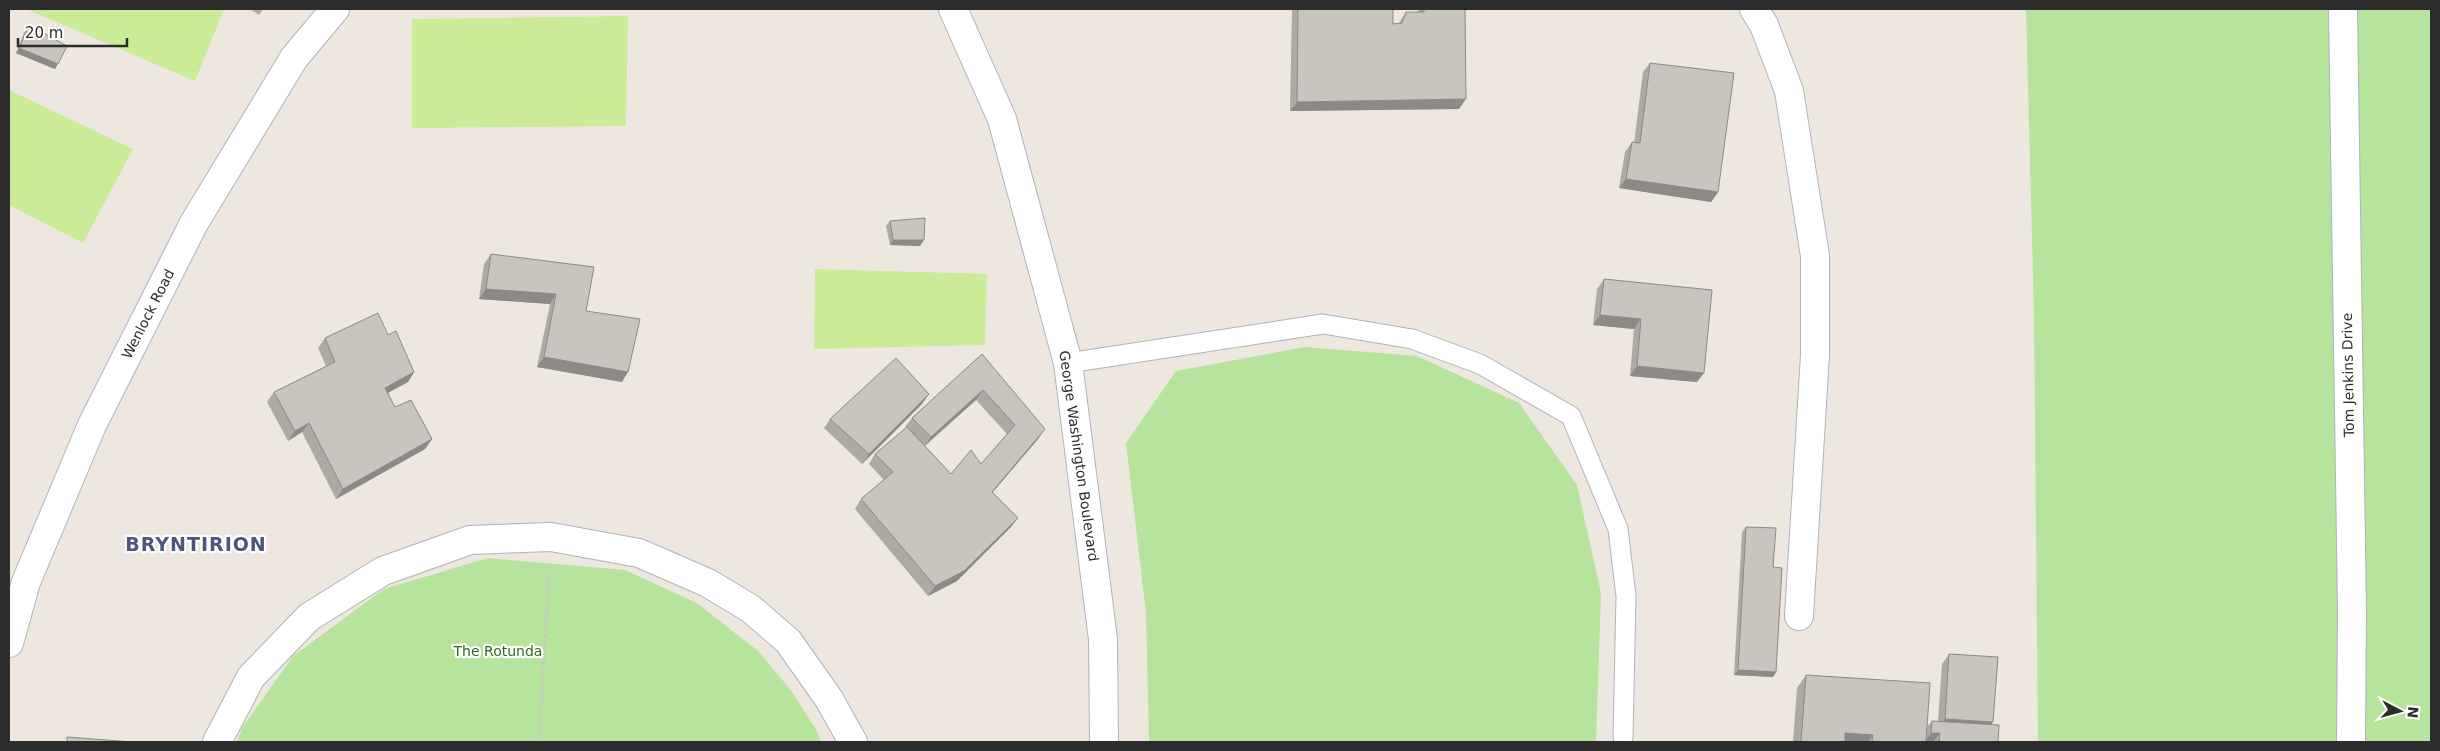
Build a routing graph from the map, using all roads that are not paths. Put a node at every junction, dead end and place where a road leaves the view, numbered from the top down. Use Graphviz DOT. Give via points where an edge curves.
graph roads {
  1 [pos="335,9"];
  2 [pos="953,9"];
  3 [pos="1754,9"];
  4 [pos="2343,9"];
  5 [pos="1068,362"];
  6 [pos="1799,616"];
  7 [pos="9,643"];
  8 [pos="1624,737"];
  9 [pos="217,742"];
  10 [pos="852,742"];
  11 [pos="1104,742"];
  12 [pos="2351,742"];
  1 -- 7 [label="street, Wenlock Road" via="294,58 194,223 92,425 26,582"];
  2 -- 5 [label="street, George Washington Boulevard" via="1002,119"];
  3 -- 6 [label="street" via="1764,24 1789,91 1814,256 1815,355"];
  4 -- 12 [label="street, Tom Jenkins Drive"];
  5 -- 8 [label="lane" via="1323,324 1412,339 1480,364 1571,416 1618,529 1626,596"];
  5 -- 11 [label="street, George Washington Boulevard" via="1103,640"];
  9 -- 10 [label="street" via="251,677 308,617 383,571 470,540 551,537 639,553 708,583 751,608 788,641 829,699"];
}
